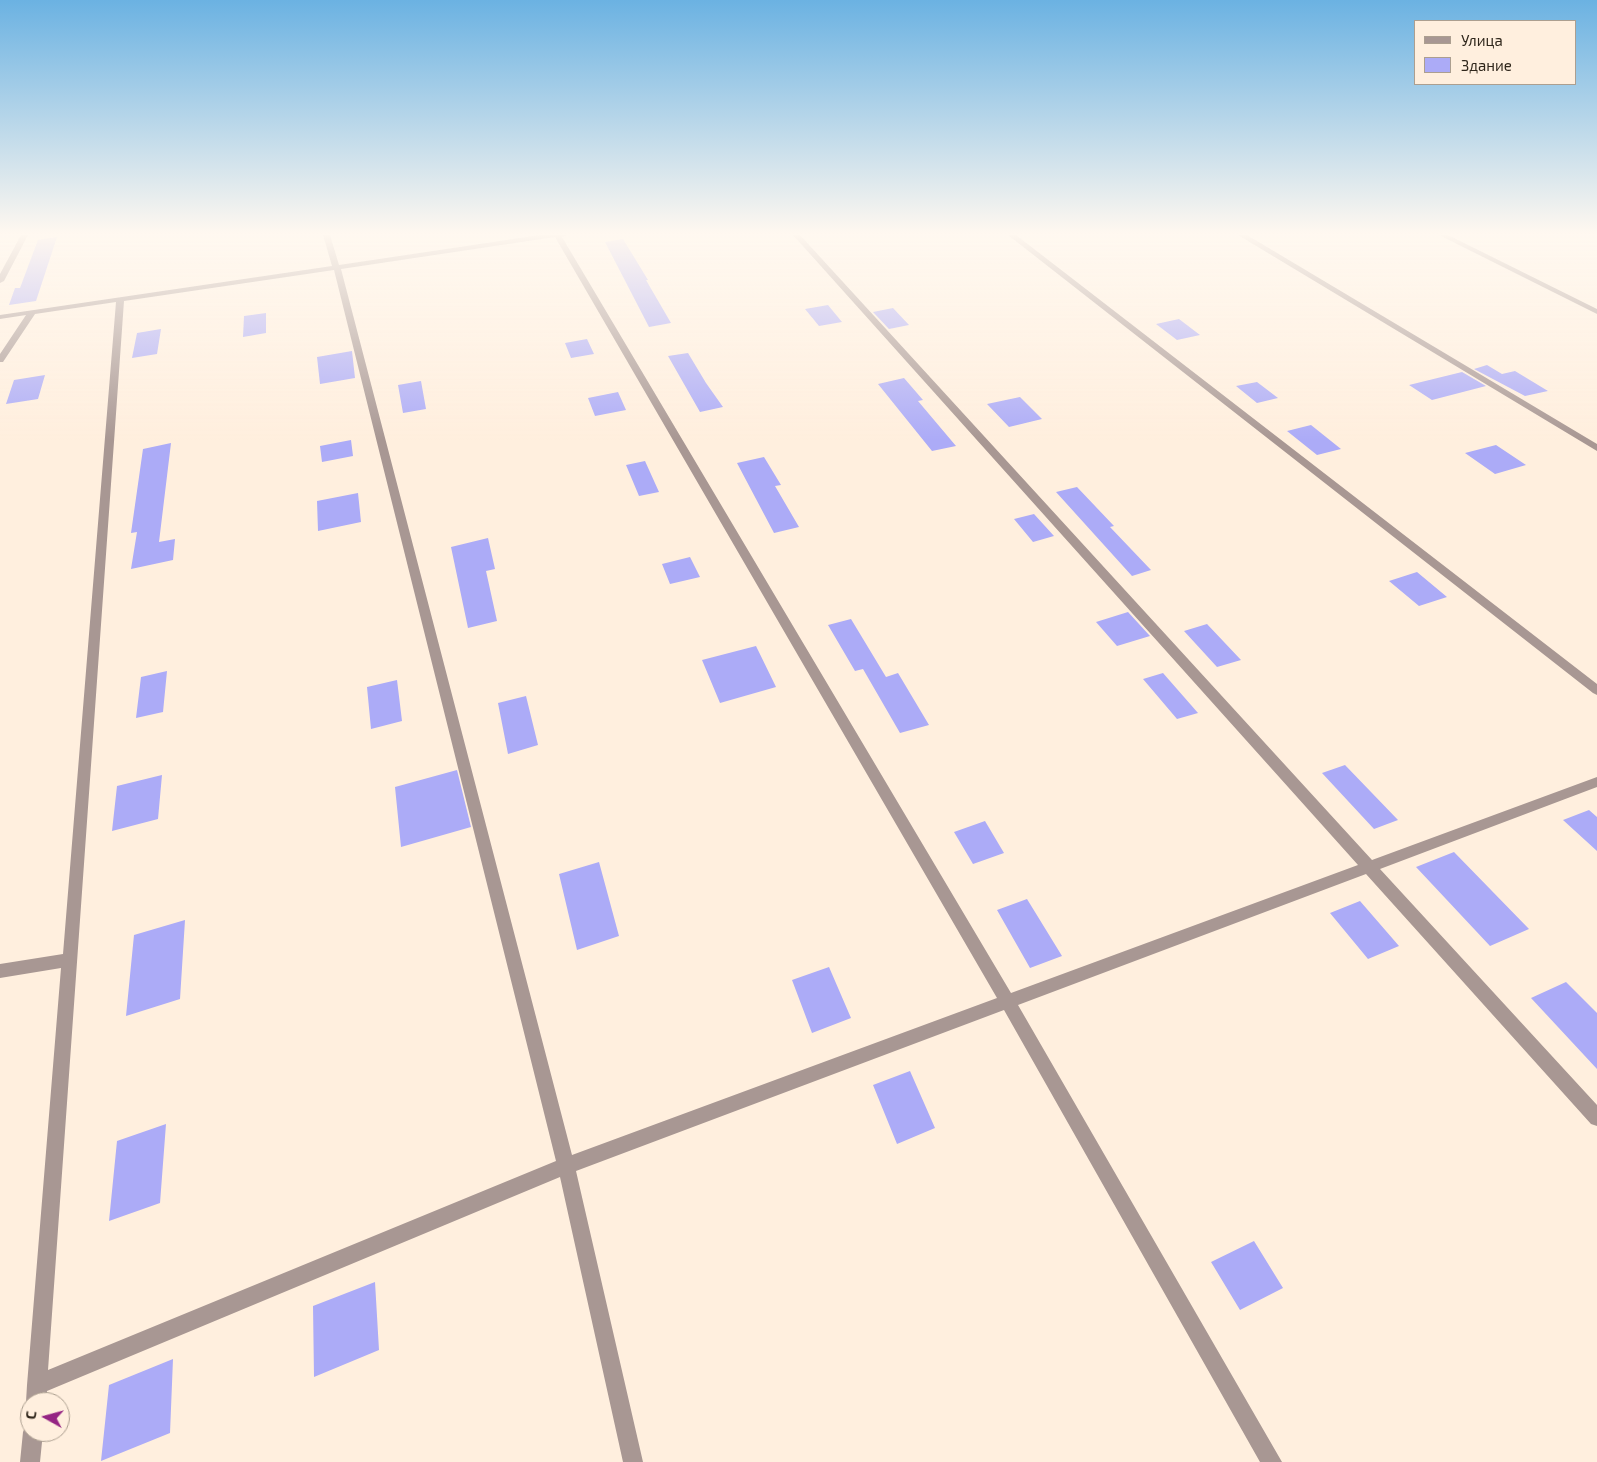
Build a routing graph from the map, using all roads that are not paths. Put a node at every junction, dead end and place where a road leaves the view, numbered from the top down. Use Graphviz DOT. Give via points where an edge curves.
graph roads {
  1 [pos="104,303"];
  2 [pos="120,303"];
  3 [pos="346,303"];
  4 [pos="599,303"];
  5 [pos="858,303"];
  6 [pos="1099,303"];
  7 [pos="1356,303"];
  8 [pos="1579,303"];
  9 [pos="1597,312"];
  10 [pos="32,313"];
  11 [pos="0,317"];
  12 [pos="0,360"];
  13 [pos="1597,448"];
  14 [pos="1597,690"];
  15 [pos="1597,782"];
  16 [pos="1368,868"];
  17 [pos="70,960"];
  18 [pos="0,972"];
  19 [pos="1008,1003"];
  20 [pos="1597,1118"];
  21 [pos="566,1166"];
  22 [pos="36,1392"];
  23 [pos="41,1392"];
  24 [pos="32,1442"];
  25 [pos="30,1462"];
  26 [pos="633,1462"];
  27 [pos="1272,1462"];
  1 -- 10 [label="street"];
  2 -- 17 [label="street"];
  3 -- 21 [label="street"];
  4 -- 19 [label="street"];
  5 -- 16 [label="street"];
  6 -- 14 [label="street"];
  7 -- 13 [label="street"];
  8 -- 9 [label="street"];
  10 -- 11 [label="street"];
  10 -- 12 [label="street"];
  15 -- 16 [label="street"];
  16 -- 19 [label="street"];
  16 -- 20 [label="street"];
  17 -- 18 [label="street"];
  17 -- 22 [label="street"];
  19 -- 21 [label="street"];
  19 -- 27 [label="street"];
  21 -- 23 [label="street"];
  21 -- 26 [label="street"];
  24 -- 25 [label="street"];
}
